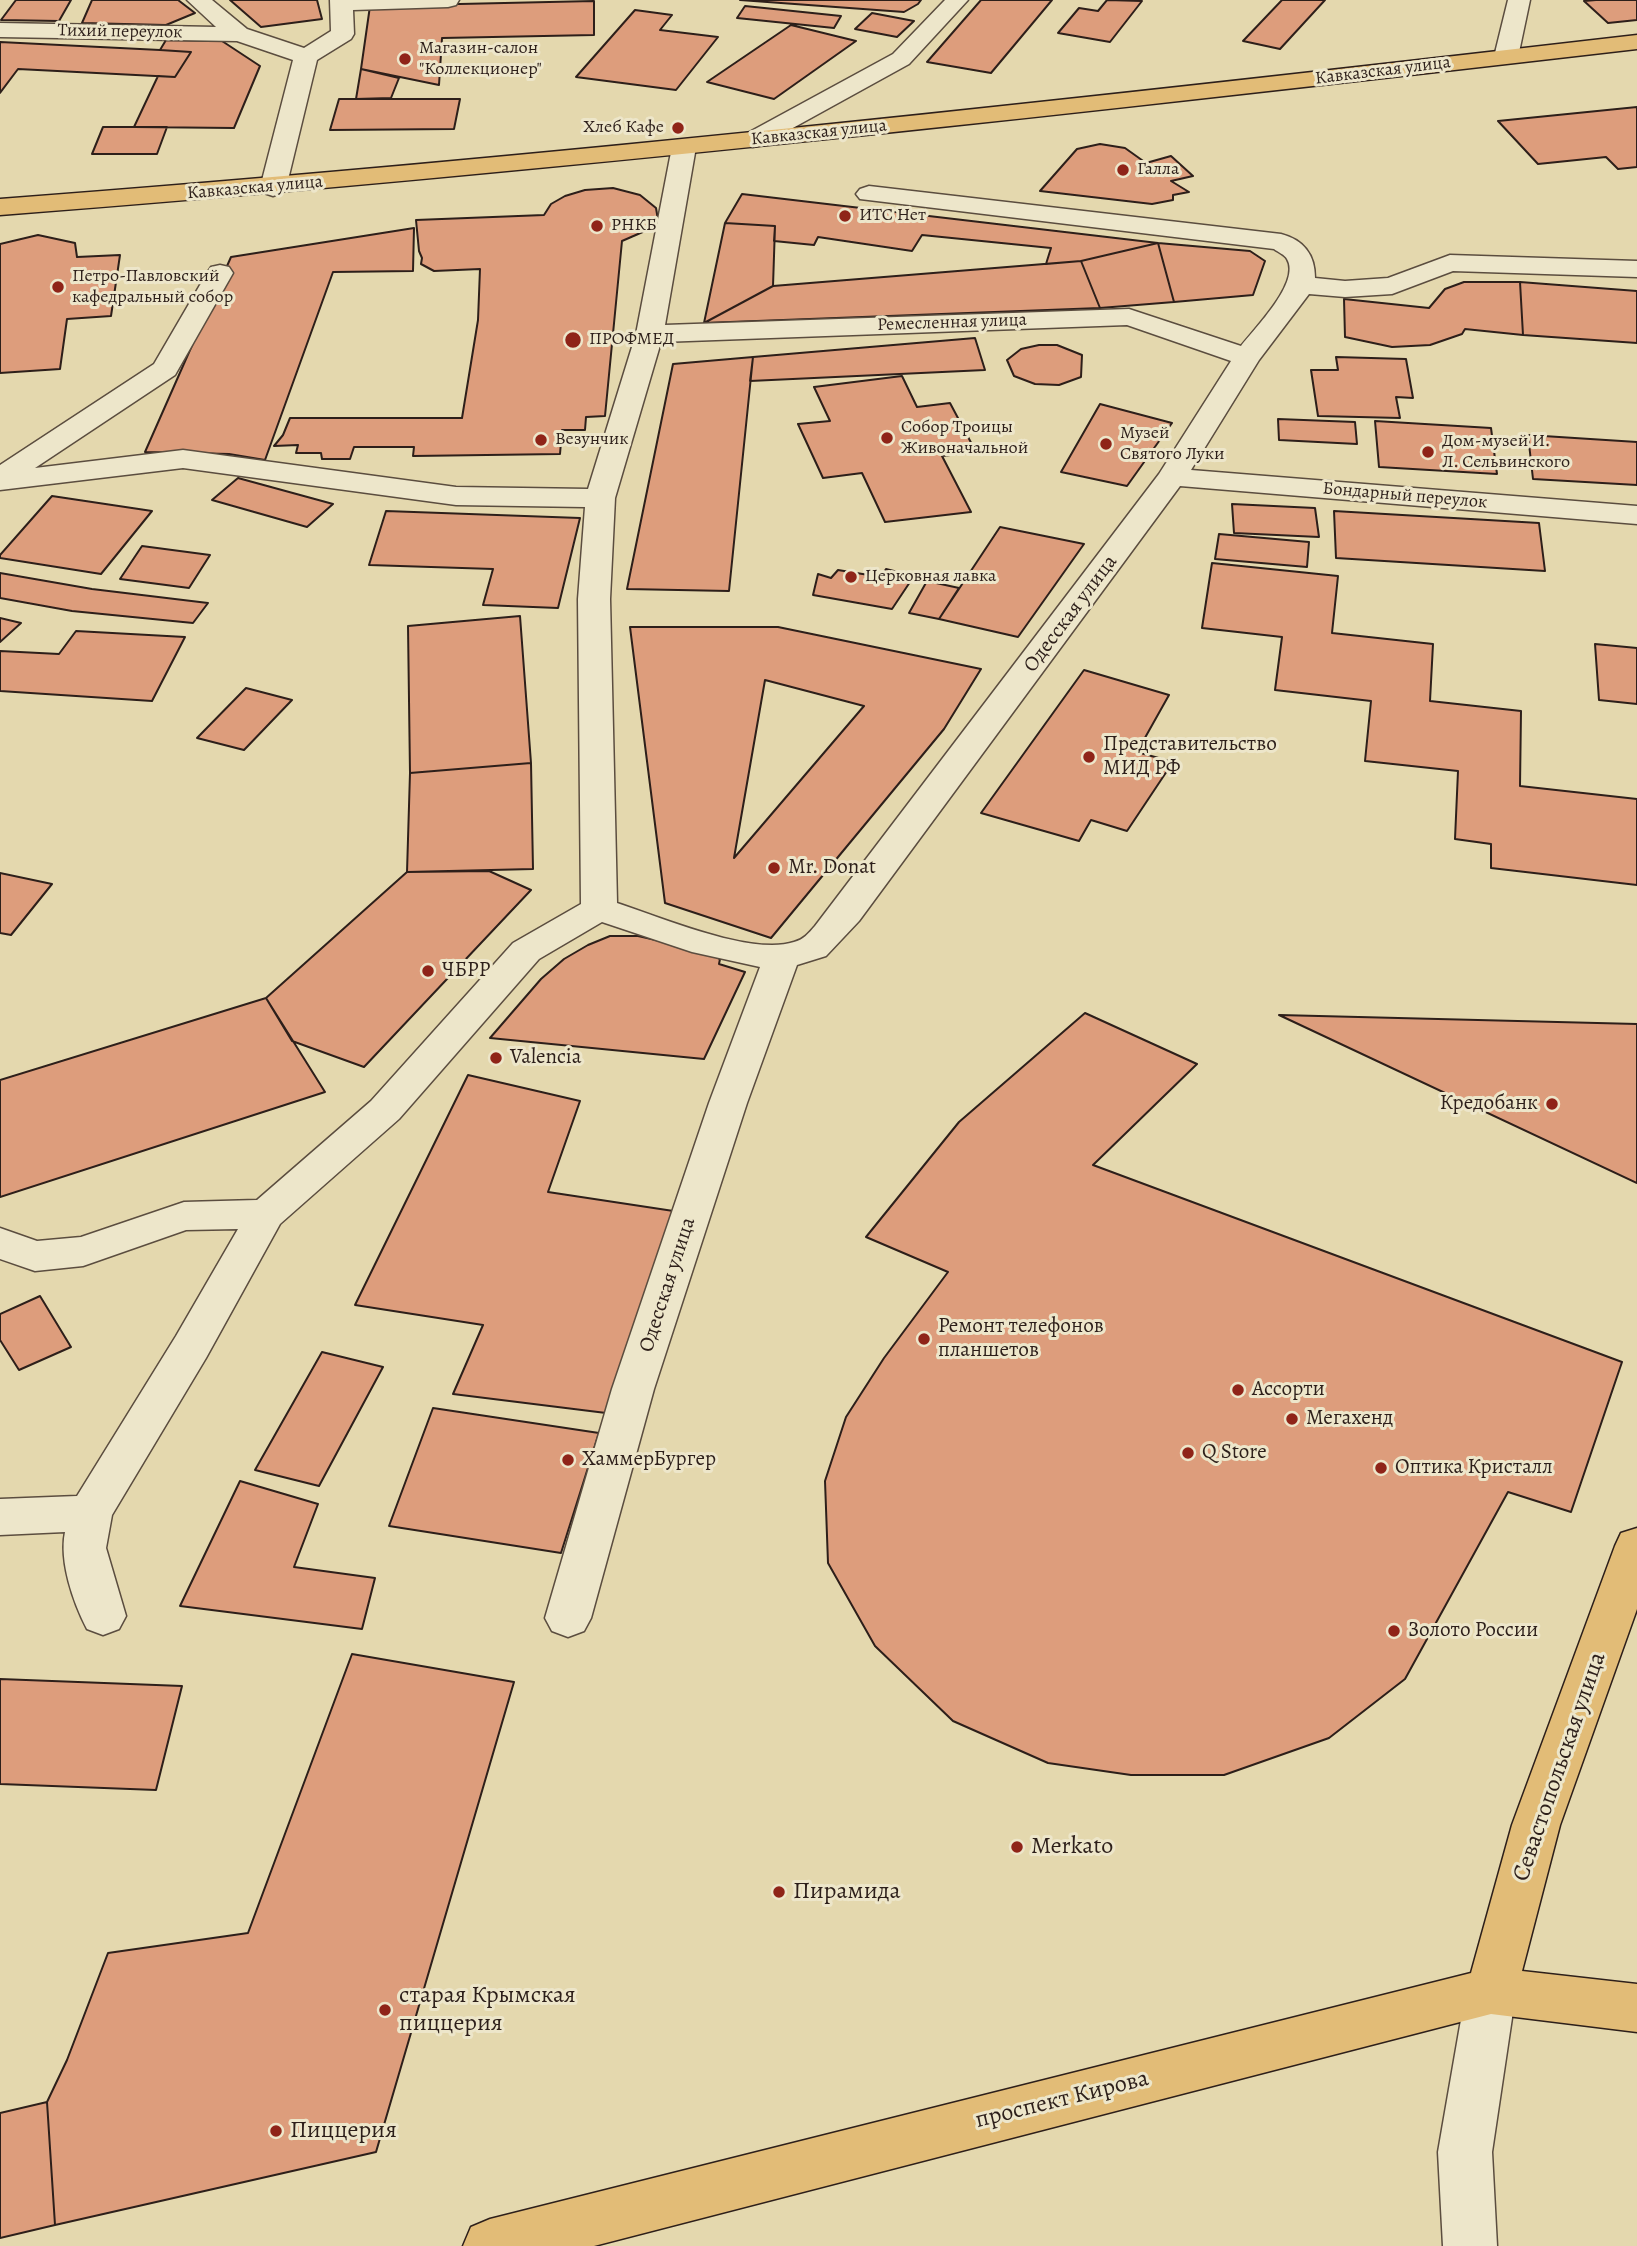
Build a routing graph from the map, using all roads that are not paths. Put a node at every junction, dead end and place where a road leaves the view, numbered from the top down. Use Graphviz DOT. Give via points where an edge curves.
graph roads {
  1 [pos="198,0"];
  2 [pos="448,0"];
  3 [pos="957,0"];
  4 [pos="1519,0"];
  5 [pos="341,2"];
  6 [pos="0,30"];
  7 [pos="239,34"];
  8 [pos="1637,42"];
  9 [pos="306,57"];
  10 [pos="1506,57"];
  11 [pos="753,140"];
  12 [pos="684,147"];
  13 [pos="273,188"];
  14 [pos="869,194"];
  15 [pos="0,207"];
  16 [pos="1637,269"];
  17 [pos="220,273"];
  18 [pos="1302,285"];
  19 [pos="650,334"];
  20 [pos="1247,357"];
  21 [pos="1172,477"];
  22 [pos="0,480"];
  23 [pos="600,498"];
  24 [pos="1637,515"];
  25 [pos="599,909"];
  26 [pos="782,957"];
  27 [pos="266,1214"];
  28 [pos="0,1243"];
  29 [pos="90,1513"];
  30 [pos="0,1517"];
  31 [pos="1637,1546"];
  32 [pos="103,1616"];
  33 [pos="568,1618"];
  34 [pos="1491,1991"];
  35 [pos="1637,2008"];
  36 [pos="490,2246"];
  37 [pos="1470,2246"];
  1 -- 7 [label="street"];
  2 -- 5 [label="street"];
  3 -- 11 [label="street" via="901,59"];
  4 -- 10 [label="street"];
  5 -- 9 [label="street" via="342,34"];
  6 -- 7 [label="street, Тихий переулок"];
  7 -- 9 [label="street"];
  8 -- 10 [label="main road, Кавказская улица"];
  9 -- 13 [label="street"];
  10 -- 11 [label="main road, Кавказская улица"];
  11 -- 12 [label="main road, Кавказская улица"];
  12 -- 13 [label="main road, Кавказская улица"];
  12 -- 19 [label="street"];
  13 -- 15 [label="main road, Кавказская улица"];
  14 -- 18 [label="street" via="1281,242 1298,254"];
  16 -- 18 [label="street" via="1450,263 1392,286 1345,289"];
  17 -- 22 [label="street" via="165,369"];
  18 -- 20 [label="street, Одесская улица"];
  19 -- 20 [label="street, Ремесленная улица" via="1129,317"];
  19 -- 23 [label="street"];
  20 -- 21 [label="street, Одесская улица"];
  21 -- 24 [label="street, Бондарный переулок"];
  21 -- 26 [label="street, Одесская улица" via="846,913 811,950"];
  22 -- 23 [label="street" via="183,459 456,496"];
  23 -- 25 [label="street" via="594,599"];
  25 -- 26 [label="street, Одесская улица" via="745,955"];
  25 -- 27 [label="street" via="526,951 385,1110"];
  26 -- 33 [label="street, Одесская улица" via="728,1103 633,1390"];
  27 -- 28 [label="street" via="184,1216 83,1251 35,1256"];
  27 -- 29 [label="street"];
  29 -- 30 [label="street"];
  29 -- 32 [label="street" via="84,1548"];
  31 -- 34 [label="main road, Севастопольская улица" via="1536,1825"];
  34 -- 35 [label="main road, проспект Кирова"];
  34 -- 36 [label="main road, проспект Кирова"];
  34 -- 37 [label="street" via="1465,2152"];
}
